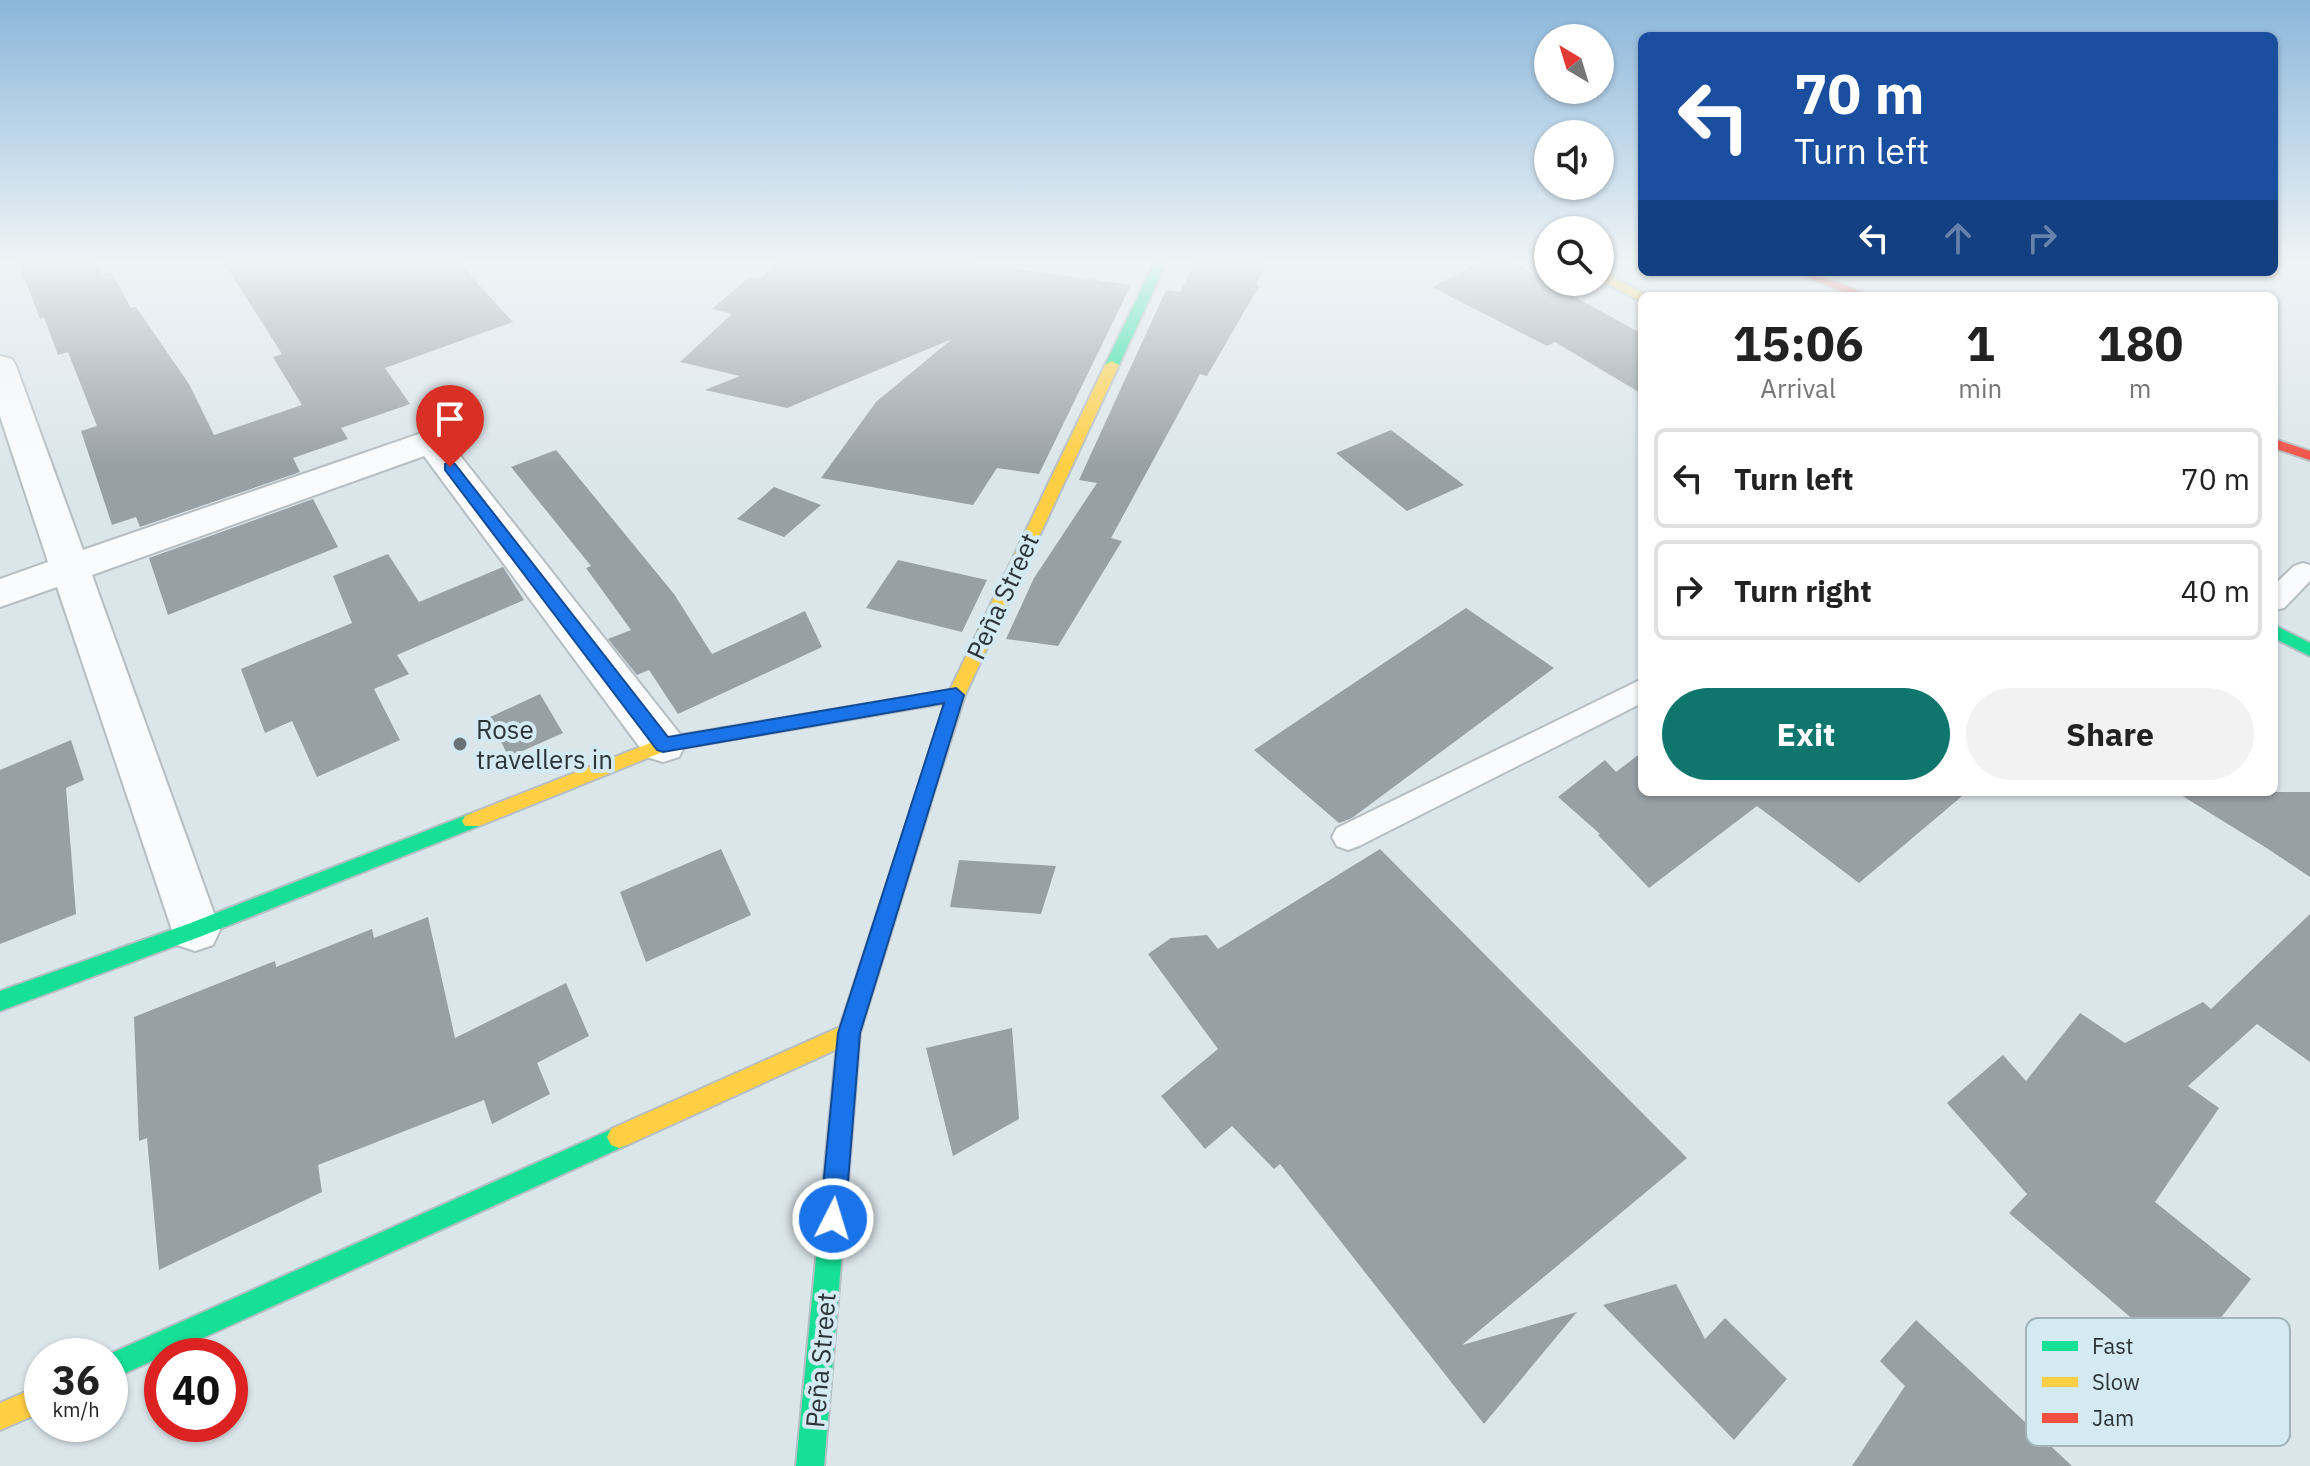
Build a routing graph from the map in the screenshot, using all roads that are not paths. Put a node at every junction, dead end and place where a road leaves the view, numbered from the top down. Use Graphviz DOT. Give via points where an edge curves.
graph roads {
  1 [pos="1129,329"];
  2 [pos="0,366"];
  3 [pos="2278,444"];
  4 [pos="2310,456"];
  5 [pos="70,568"];
  6 [pos="2303,572"];
  7 [pos="0,593"];
  8 [pos="2278,597"];
  9 [pos="2278,633"];
  10 [pos="2310,650"];
  11 [pos="1638,692"];
  12 [pos="956,695"];
  13 [pos="663,745"];
  14 [pos="1348,837"];
  15 [pos="195,930"];
  16 [pos="0,1001"];
  17 [pos="849,1033"];
  18 [pos="128,1359"];
  19 [pos="24,1406"];
  20 [pos="0,1417"];
  21 [pos="810,1466"];
  1 -- 12 [label="street, Peña Street"];
  2 -- 5 [label="street"];
  3 -- 4 [label="street"];
  5 -- 7 [label="street"];
  5 -- 13 [label="street" via="431,441"];
  5 -- 15 [label="street"];
  6 -- 8 [label="lane"];
  9 -- 10 [label="street"];
  11 -- 14 [label="lane"];
  12 -- 13 [label="street"];
  12 -- 17 [label="street, Peña Street"];
  13 -- 15 [label="street"];
  15 -- 16 [label="street"];
  17 -- 18 [label="street"];
  17 -- 21 [label="street, Peña Street"];
  19 -- 20 [label="street"];
}
